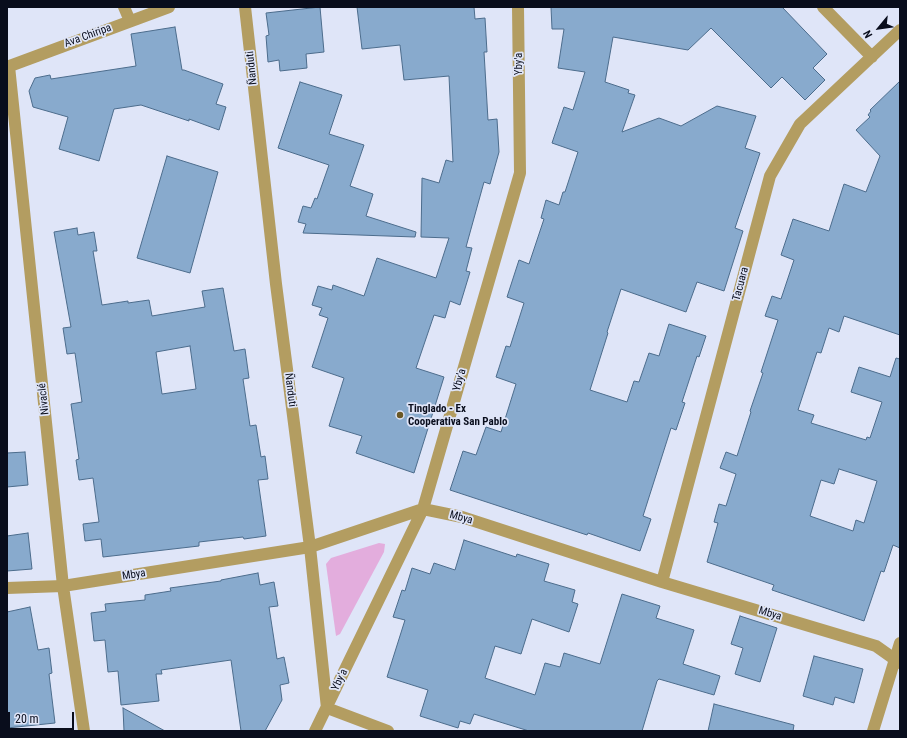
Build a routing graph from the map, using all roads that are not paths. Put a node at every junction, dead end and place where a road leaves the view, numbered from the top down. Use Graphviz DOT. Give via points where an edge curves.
graph roads {
  1 [pos="124,7"];
  2 [pos="169,7"];
  3 [pos="245,7"];
  4 [pos="518,7"];
  5 [pos="823,7"];
  6 [pos="130,21"];
  7 [pos="900,30"];
  8 [pos="872,57"];
  9 [pos="8,66"];
  10 [pos="423,509"];
  11 [pos="310,547"];
  12 [pos="662,582"];
  13 [pos="63,586"];
  14 [pos="7,588"];
  15 [pos="900,644"];
  16 [pos="898,661"];
  17 [pos="327,708"];
  18 [pos="84,731"];
  19 [pos="315,731"];
  20 [pos="388,731"];
  21 [pos="873,731"];
  1 -- 6 [label="street"];
  2 -- 6 [label="street, Ava Chiripa"];
  3 -- 11 [label="street, Ñanduti" via="276,284"];
  4 -- 10 [label="street, Yby'a" via="520,173"];
  5 -- 8 [label="street"];
  6 -- 9 [label="street, Ava Chiripa"];
  7 -- 8 [label="street, Tacuara"];
  8 -- 12 [label="street, Tacuara" via="800,124 770,176"];
  9 -- 13 [label="street, Nivaclé"];
  10 -- 11 [label="street, Mbya"];
  10 -- 12 [label="street, Mbya" via="462,517"];
  10 -- 17 [label="street, Yby'a"];
  11 -- 13 [label="street, Mbya"];
  11 -- 17 [label="street, Ñanduti"];
  12 -- 16 [label="street, Mbya" via="876,646"];
  13 -- 14 [label="street, Mbya"];
  13 -- 18 [label="street, Nivaclé"];
  15 -- 16 [label="street"];
  16 -- 21 [label="street"];
  17 -- 19 [label="street, Yby'a"];
  17 -- 20 [label="street"];
}
